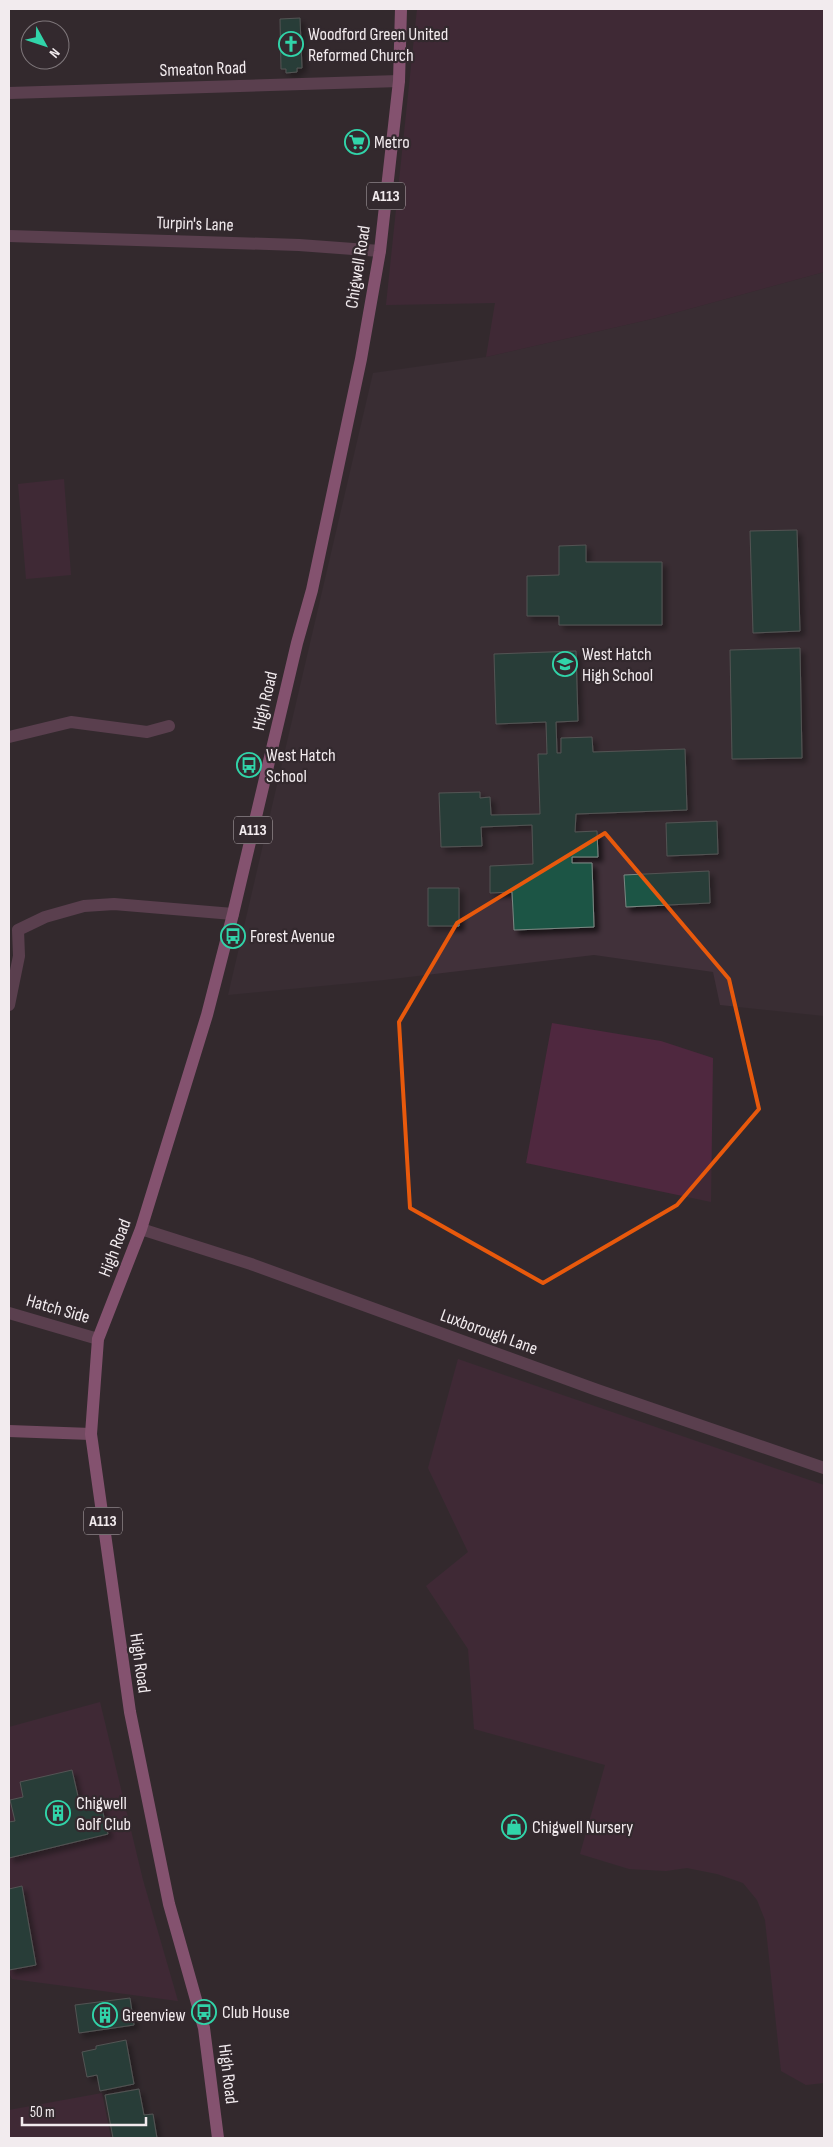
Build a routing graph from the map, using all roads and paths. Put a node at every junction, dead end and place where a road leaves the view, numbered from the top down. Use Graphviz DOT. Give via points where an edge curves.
graph roads {
  1 [pos="401,9"];
  2 [pos="399,81"];
  3 [pos="9,93"];
  4 [pos="9,236"];
  5 [pos="380,251"];
  6 [pos="356,381"];
  7 [pos="169,726"];
  8 [pos="9,738"];
  9 [pos="233,914"];
  10 [pos="13,930"];
  11 [pos="9,1006"];
  12 [pos="141,1229"];
  13 [pos="9,1313"];
  14 [pos="98,1339"];
  15 [pos="9,1431"];
  16 [pos="91,1434"];
  17 [pos="824,1468"];
  18 [pos="218,2138"];
  1 -- 2 [label="main road, Chigwell Road / A113"];
  2 -- 3 [label="street, Smeaton Road"];
  2 -- 5 [label="main road, Chigwell Road / A113"];
  4 -- 5 [label="street, Turpin's Lane" via="299,245"];
  5 -- 6 [label="main road, Chigwell Road / A113"];
  6 -- 9 [label="main road, High Road / A113" via="312,590"];
  7 -- 8 [label="street" via="147,732 71,722"];
  9 -- 10 [label="street" via="114,904 84,906"];
  9 -- 12 [label="main road, High Road / A113" via="207,1016"];
  10 -- 11 [label="street" via="19,956"];
  12 -- 14 [label="main road, High Road / A113"];
  12 -- 17 [label="street, Luxborough Lane" via="251,1264 597,1390"];
  13 -- 14 [label="street, Hatch Side"];
  14 -- 16 [label="main road, High Road / A113"];
  15 -- 16 [label="street"];
  16 -- 18 [label="main road, High Road / A113" via="130,1712 169,1904 204,2028"];
}
